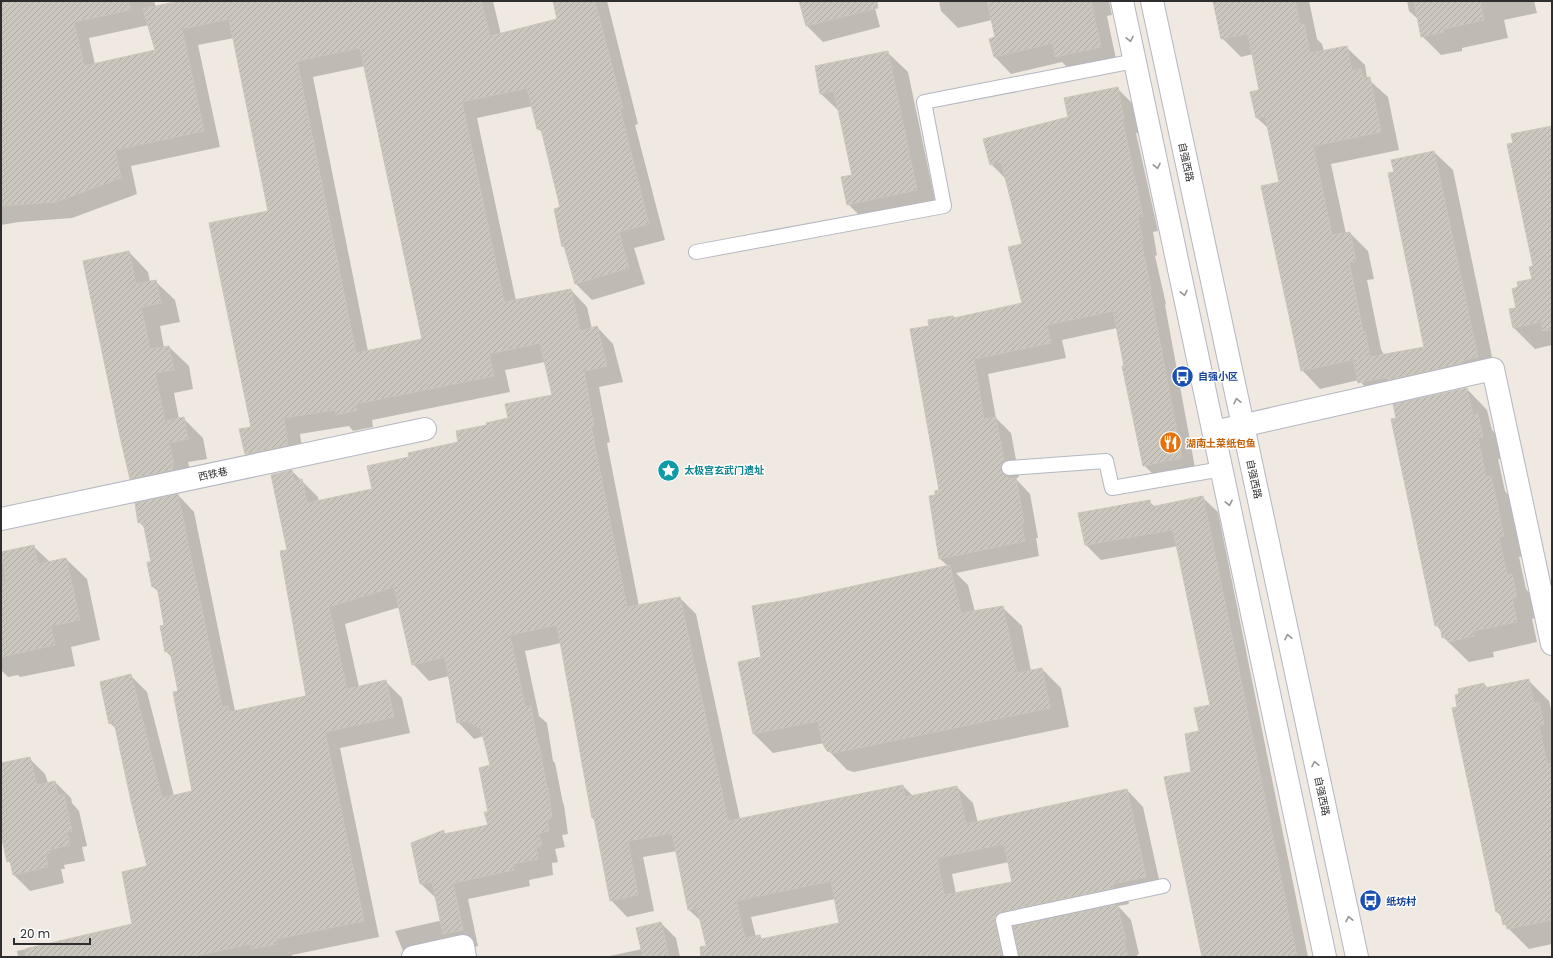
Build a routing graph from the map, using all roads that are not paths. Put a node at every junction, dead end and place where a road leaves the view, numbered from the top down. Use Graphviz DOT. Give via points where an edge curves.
graph roads {
  1 [pos="1122,1"];
  2 [pos="1152,1"];
  3 [pos="1135,61"];
  4 [pos="696,252"];
  5 [pos="1242,426"];
  6 [pos="425,429"];
  7 [pos="1214,432"];
  8 [pos="1009,468"];
  9 [pos="1222,469"];
  10 [pos="1,519"];
  11 [pos="1548,602"];
  12 [pos="1552,644"];
  13 [pos="1163,886"];
  14 [pos="413,957"];
  15 [pos="466,957"];
  16 [pos="1011,957"];
  17 [pos="1325,957"];
  18 [pos="1357,957"];
  1 -- 3 [label="main road, one-way"];
  5 -- 2 [label="main road, 自强西路, one-way"];
  3 -- 4 [label="lane" via="924,102 944,206"];
  3 -- 7 [label="main road, one-way"];
  5 -- 7 [label="main road"];
  5 -- 11 [label="main road" via="1493,369"];
  18 -- 5 [label="main road, 自强西路, one-way"];
  6 -- 10 [label="main road, 西铁巷"];
  7 -- 9 [label="main road"];
  8 -- 9 [label="lane" via="1106,460 1112,488"];
  9 -- 17 [label="main road, one-way"];
  11 -- 12 [label="main road"];
  13 -- 16 [label="lane" via="1003,920"];
  14 -- 15 [label="main road" via="463,946"];
}
